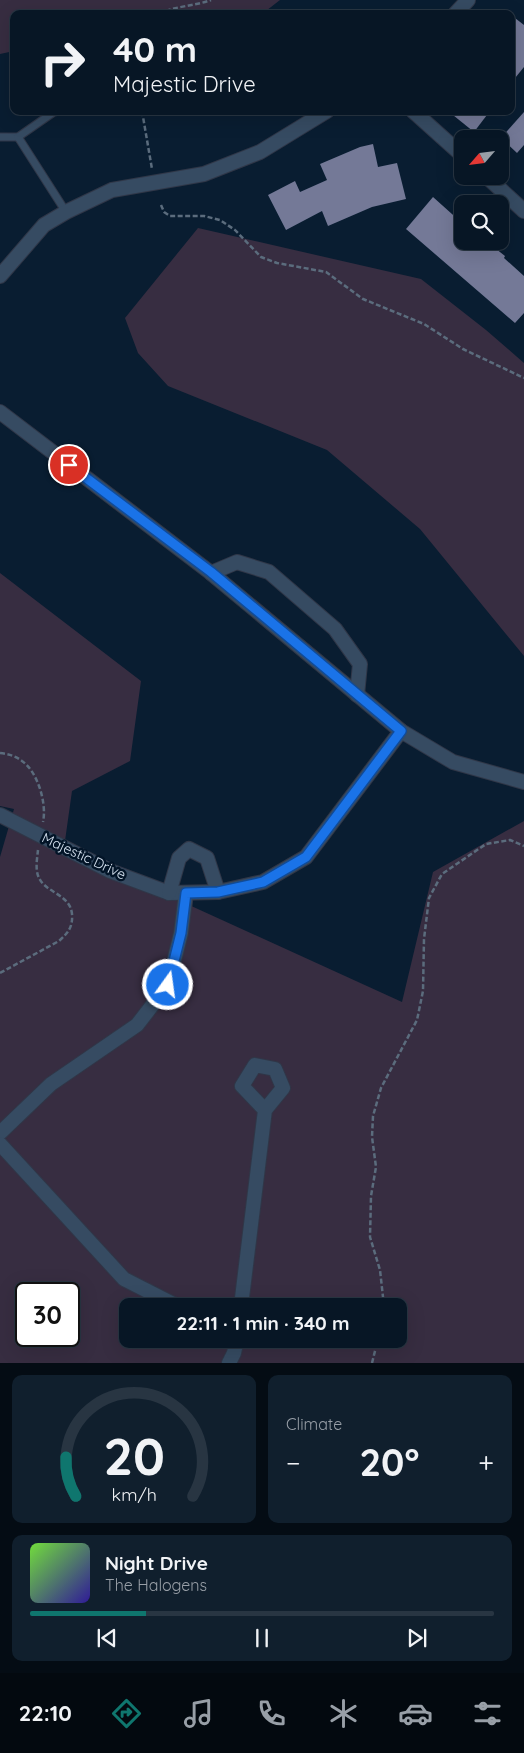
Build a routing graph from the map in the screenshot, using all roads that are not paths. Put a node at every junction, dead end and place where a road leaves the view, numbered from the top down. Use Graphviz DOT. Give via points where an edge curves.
graph roads {
  1 [pos="468,0"];
  2 [pos="459,10"];
  3 [pos="50,115"];
  4 [pos="320,115"];
  5 [pos="418,115"];
  6 [pos="0,137"];
  7 [pos="18,137"];
  8 [pos="454,148"];
  9 [pos="496,185"];
  10 [pos="524,211"];
  11 [pos="66,212"];
  12 [pos="0,276"];
  13 [pos="2,411"];
  14 [pos="211,572"];
  15 [pos="358,695"];
  16 [pos="401,731"];
  17 [pos="524,782"];
  18 [pos="0,815"];
  19 [pos="218,892"];
  20 [pos="169,893"];
  21 [pos="186,893"];
  22 [pos="265,1110"];
  23 [pos="0,1134"];
  24 [pos="0,1144"];
  25 [pos="161,1298"];
  26 [pos="242,1298"];
  27 [pos="235,1348"];
  28 [pos="229,1363"];
  1 -- 2 [label="street"];
  3 -- 7 [label="lane"];
  4 -- 11 [label="street" via="260,152 204,174 112,190"];
  5 -- 8 [label="street"];
  6 -- 7 [label="lane"];
  7 -- 11 [label="lane"];
  9 -- 10 [label="street"];
  11 -- 12 [label="street" via="44,225"];
  13 -- 14 [label="street"];
  14 -- 15 [label="street"];
  14 -- 15 [label="street" via="237,562 269,572 335,629 360,664"];
  15 -- 16 [label="street"];
  16 -- 17 [label="street" via="453,762"];
  16 -- 19 [label="street, Majestic Drive" via="306,857 263,882"];
  18 -- 20 [label="street, Majestic Drive" via="110,871"];
  19 -- 20 [label="street" via="207,858 189,849 179,858"];
  19 -- 21 [label="street, Majestic Drive"];
  20 -- 21 [label="street, Majestic Drive"];
  21 -- 23 [label="street" via="181,933 168,985 136,1025 51,1084"];
  22 -- 26 [label="street"];
  24 -- 25 [label="street" via="124,1279"];
  27 -- 28 [label="street"];
}
